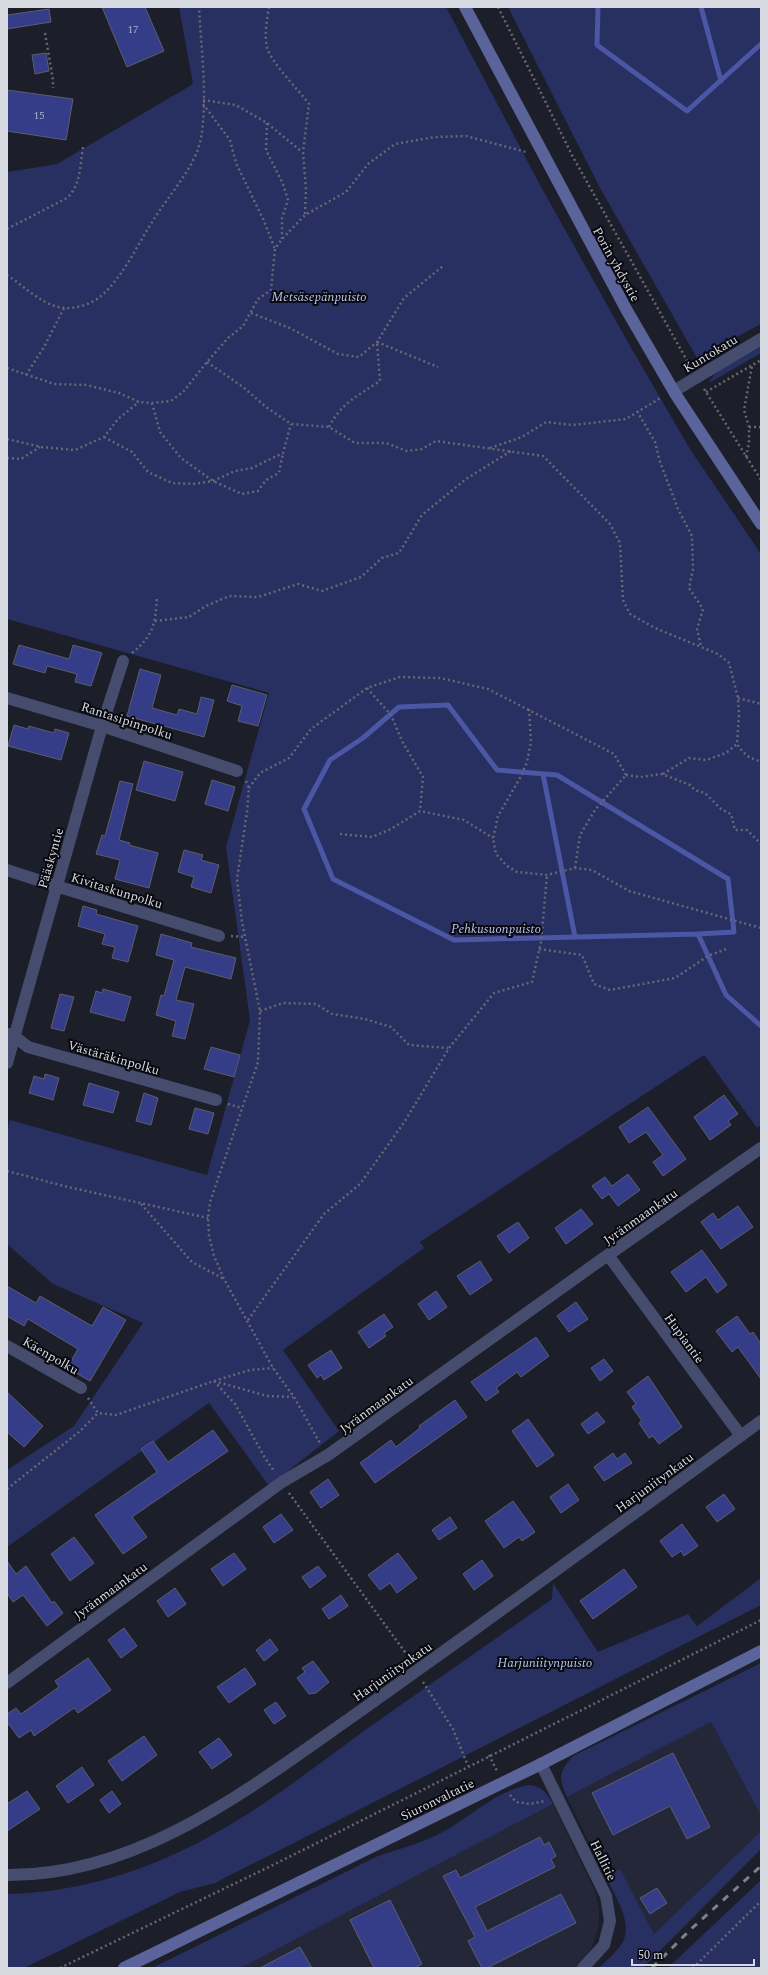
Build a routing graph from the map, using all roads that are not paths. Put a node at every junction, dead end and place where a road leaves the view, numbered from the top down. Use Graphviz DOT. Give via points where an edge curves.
graph roads {
  1 [pos="465,7"];
  2 [pos="761,339"];
  3 [pos="675,393"];
  4 [pos="761,524"];
  5 [pos="122,661"];
  6 [pos="7,698"];
  7 [pos="102,726"];
  8 [pos="237,771"];
  9 [pos="7,870"];
  10 [pos="56,886"];
  11 [pos="219,936"];
  12 [pos="11,1035"];
  13 [pos="7,1063"];
  14 [pos="216,1100"];
  15 [pos="761,1148"];
  16 [pos="608,1255"];
  17 [pos="7,1346"];
  18 [pos="81,1388"];
  19 [pos="761,1422"];
  20 [pos="741,1436"];
  21 [pos="761,1652"];
  22 [pos="7,1683"];
  23 [pos="541,1764"];
  24 [pos="7,1874"];
  25 [pos="124,1968"];
  26 [pos="582,1968"];
  1 -- 3 [label="main road, Porin yhdystie" via="626,309"];
  2 -- 3 [label="street, Kuntokatu"];
  3 -- 4 [label="main road, Porin yhdystie"];
  5 -- 7 [label="street, Pääskyntie"];
  6 -- 7 [label="street, Rantasipinpolku"];
  7 -- 8 [label="street, Rantasipinpolku"];
  7 -- 10 [label="street, Pääskyntie"];
  9 -- 10 [label="street, Kivitaskunpolku"];
  10 -- 11 [label="street, Kivitaskunpolku"];
  10 -- 12 [label="street, Pääskyntie"];
  12 -- 13 [label="street, Pääskyntie"];
  12 -- 14 [label="street, Västäräkinpolku" via="28,1047"];
  15 -- 16 [label="street, Jyränmaankatu"];
  16 -- 20 [label="street, Hupiantie"];
  16 -- 22 [label="street, Jyränmaankatu" via="328,1455 282,1482"];
  17 -- 18 [label="street, Käenpolku"];
  19 -- 20 [label="street, Harjuniitynkatu"];
  20 -- 24 [label="street, Harjuniitynkatu" via="252,1788 186,1826 126,1854 83,1867 30,1875"];
  21 -- 23 [label="main road, Siuronvaltatie"];
  23 -- 25 [label="main road, Siuronvaltatie"];
  23 -- 26 [label="street, Hallitie" via="606,1896 610,1921 604,1945"];
}
